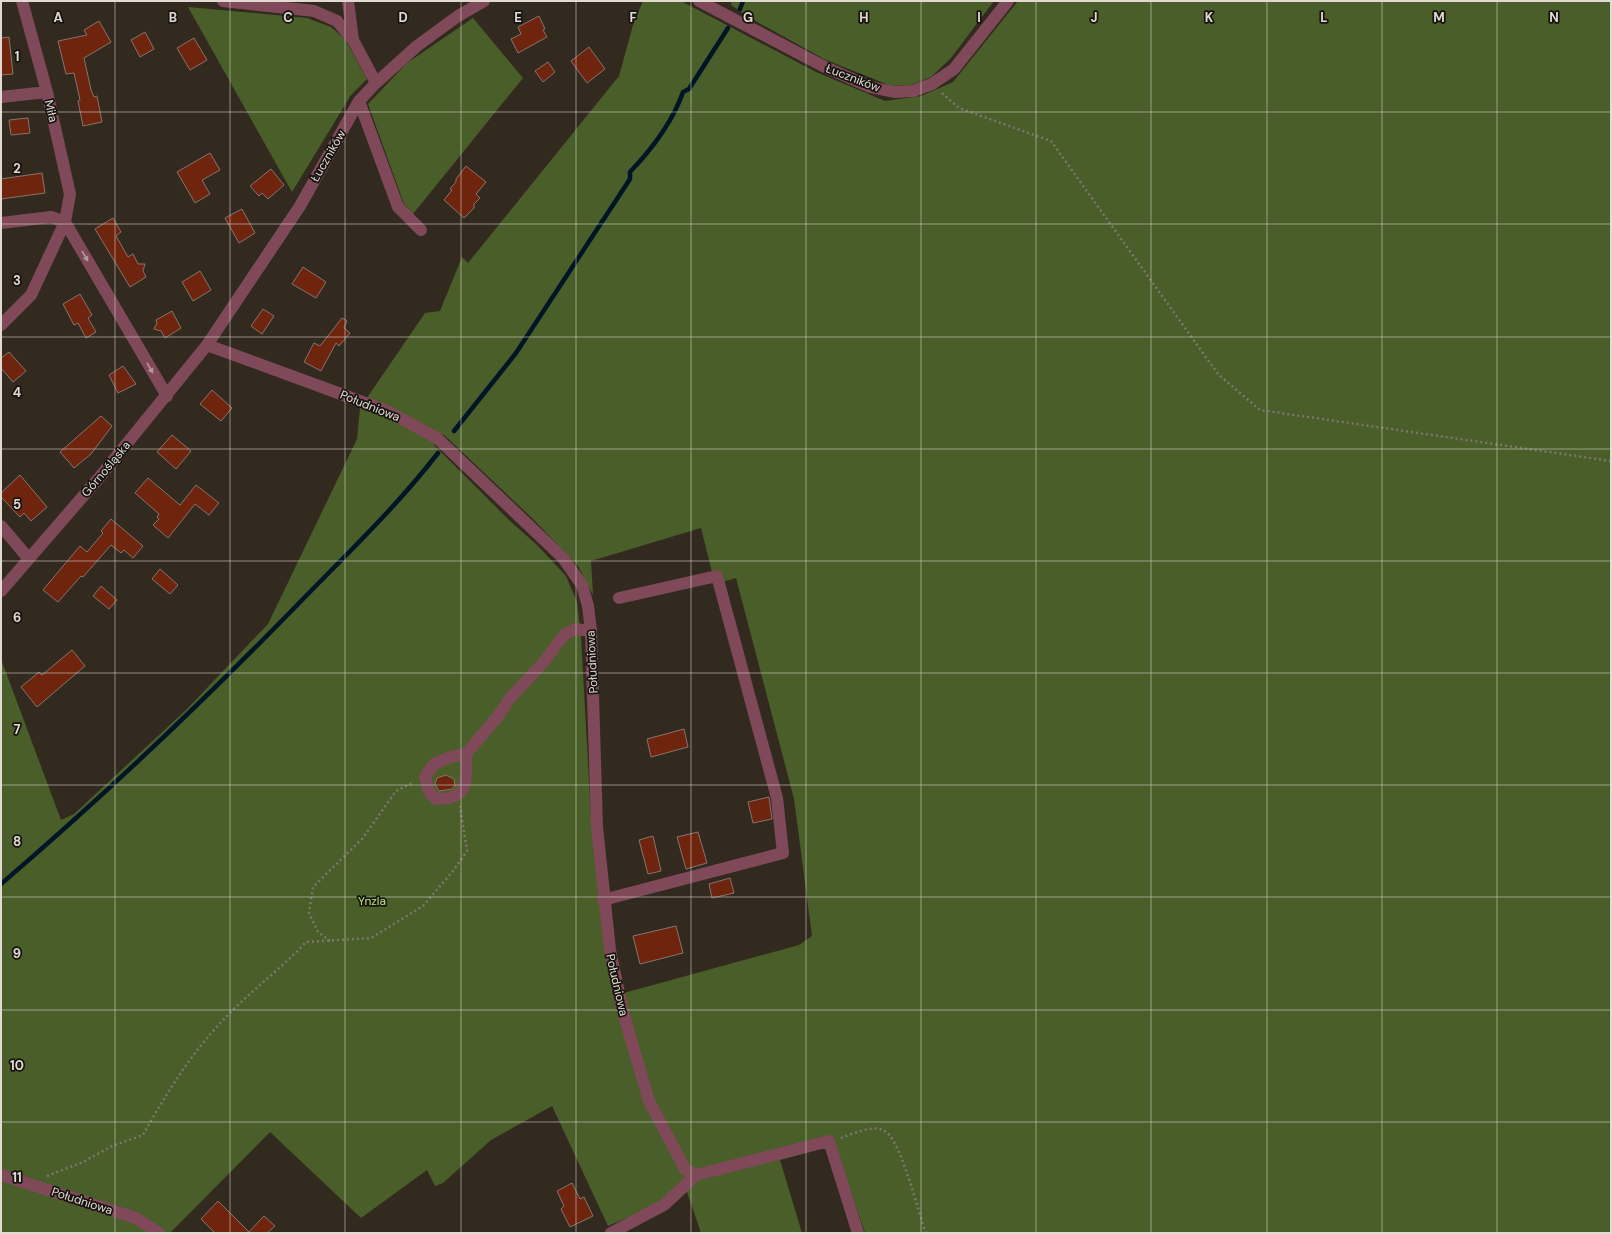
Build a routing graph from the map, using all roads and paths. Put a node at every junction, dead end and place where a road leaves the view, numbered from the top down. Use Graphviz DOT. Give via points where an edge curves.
graph roads {
  1 [pos="22,1"];
  2 [pos="222,1"];
  3 [pos="348,1"];
  4 [pos="484,1"];
  5 [pos="699,1"];
  6 [pos="1008,1"];
  7 [pos="353,40"];
  8 [pos="376,83"];
  9 [pos="932,84"];
  10 [pos="47,92"];
  11 [pos="1,97"];
  12 [pos="359,101"];
  13 [pos="65,222"];
  14 [pos="1,223"];
  15 [pos="421,230"];
  16 [pos="1,325"];
  17 [pos="208,345"];
  18 [pos="166,396"];
  19 [pos="1611,461"];
  20 [pos="1,526"];
  21 [pos="29,559"];
  22 [pos="1,591"];
  23 [pos="619,598"];
  24 [pos="591,631"];
  25 [pos="466,754"];
  26 [pos="425,777"];
  27 [pos="459,795"];
  28 [pos="603,900"];
  29 [pos="331,941"];
  30 [pos="829,1141"];
  31 [pos="1,1175"];
  32 [pos="696,1175"];
  33 [pos="26,1183"];
  34 [pos="625,1230"];
  35 [pos="159,1233"];
  36 [pos="611,1233"];
  37 [pos="858,1233"];
  38 [pos="926,1233"];
  1 -- 10 [label="street, Miła"];
  2 -- 7 [label="street" via="314,11 337,21"];
  3 -- 7 [label="street"];
  4 -- 8 [label="street, Łuczników" via="458,16 417,46"];
  5 -- 9 [label="street, Łuczników" via="823,66 870,87 894,92 913,91"];
  6 -- 9 [label="street, Łuczników" via="954,69"];
  7 -- 8 [label="street"];
  8 -- 12 [label="street, Łuczników"];
  9 -- 19 [label="path" via="960,108 1051,141 1218,374 1260,410"];
  10 -- 11 [label="street"];
  10 -- 13 [label="street, Miła" via="70,194"];
  12 -- 15 [label="street" via="398,207"];
  12 -- 17 [label="street, Łuczników" via="300,206"];
  13 -- 14 [label="street" via="51,216"];
  13 -- 16 [label="street, Miła" via="31,295"];
  13 -- 18 [label="street, one-way"];
  17 -- 18 [label="street, Górnośląska"];
  17 -- 24 [label="street, Południowa" via="387,411 437,438 563,558 582,585"];
  18 -- 21 [label="street, Górnośląska"];
  20 -- 21 [label="street"];
  21 -- 22 [label="street, Górnośląska"];
  23 -- 28 [label="street" via="717,576 777,798 783,853"];
  24 -- 25 [label="street" via="575,629 564,635"];
  24 -- 28 [label="street, Południowa" via="597,827"];
  25 -- 26 [label="street" via="434,764"];
  25 -- 27 [label="street" via="464,788"];
  26 -- 27 [label="street" via="429,792 436,799 448,799"];
  26 -- 29 [label="path" via="396,791 362,838 313,887 309,913 318,932"];
  27 -- 29 [label="path" via="467,851 423,906 371,938"];
  28 -- 32 [label="street, Południowa" via="623,1012 649,1100 685,1169"];
  29 -- 33 [label="path" via="306,942 288,962 252,990 226,1017 173,1082 143,1135 112,1146 83,1162"];
  30 -- 32 [label="street"];
  30 -- 37 [label="street"];
  30 -- 38 [label="path" via="875,1128 889,1135 903,1159"];
  31 -- 33 [label="street, Południowa"];
  32 -- 34 [label="street" via="664,1204"];
  33 -- 35 [label="street, Południowa" via="136,1218"];
  34 -- 36 [label="street"];
}
